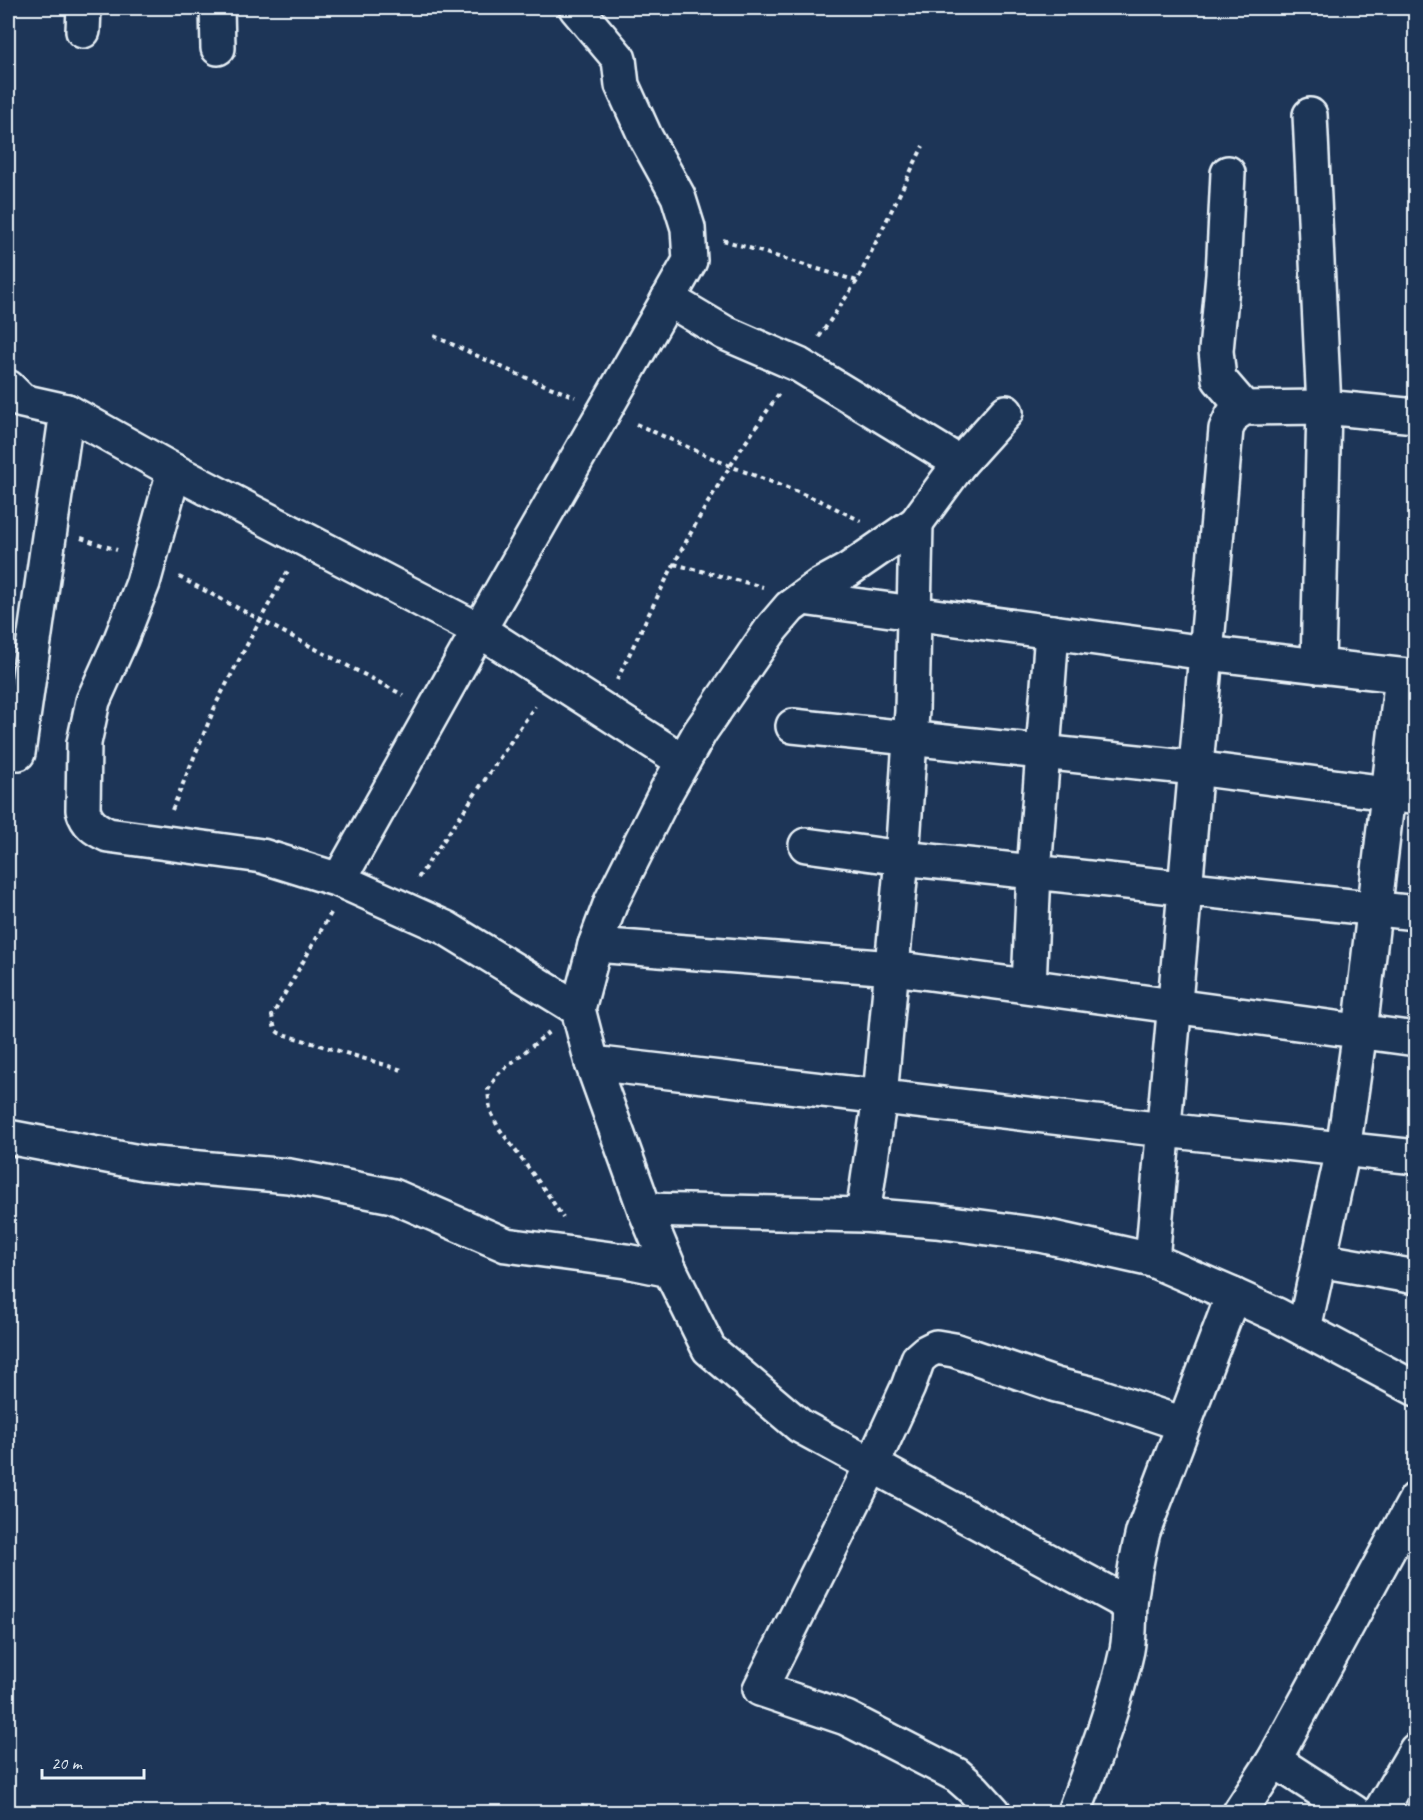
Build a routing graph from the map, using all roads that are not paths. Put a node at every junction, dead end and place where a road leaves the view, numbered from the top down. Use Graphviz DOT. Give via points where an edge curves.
graph roads {
  1 [pos="217,8"];
  2 [pos="576,8"];
  3 [pos="218,48"];
  4 [pos="1311,115"];
  5 [pos="1228,173"];
  6 [pos="668,300"];
  7 [pos="8,387"];
  8 [pos="1324,407"];
  9 [pos="1244,408"];
  10 [pos="67,411"];
  11 [pos="1006,412"];
  12 [pos="1416,416"];
  13 [pos="960,463"];
  14 [pos="174,471"];
  15 [pos="904,531"];
  16 [pos="803,598"];
  17 [pos="914,613"];
  18 [pos="479,630"];
  19 [pos="1052,632"];
  20 [pos="1206,653"];
  21 [pos="1318,666"];
  22 [pos="1409,676"];
  23 [pos="793,726"];
  24 [pos="910,738"];
  25 [pos="1042,752"];
  26 [pos="18,753"];
  27 [pos="683,761"];
  28 [pos="1195,768"];
  29 [pos="1402,795"];
  30 [pos="806,845"];
  31 [pos="902,858"];
  32 [pos="1034,872"];
  33 [pos="343,882"];
  34 [pos="1185,887"];
  35 [pos="1374,907"];
  36 [pos="1416,913"];
  37 [pos="595,945"];
  38 [pos="893,968"];
  39 [pos="1029,986"];
  40 [pos="1174,1005"];
  41 [pos="578,1009"];
  42 [pos="1360,1031"];
  43 [pos="1416,1039"];
  44 [pos="592,1063"];
  45 [pos="880,1096"];
  46 [pos="1164,1130"];
  47 [pos="8,1137"];
  48 [pos="1342,1150"];
  49 [pos="1416,1157"];
  50 [pos="645,1210"];
  51 [pos="863,1215"];
  52 [pos="1152,1260"];
  53 [pos="1319,1260"];
  54 [pos="670,1270"];
  55 [pos="1416,1277"];
  56 [pos="1233,1295"];
  57 [pos="1304,1329"];
  58 [pos="1416,1389"];
  59 [pos="1183,1424"];
  60 [pos="872,1465"];
  61 [pos="1416,1499"];
  62 [pos="1130,1605"];
  63 [pos="1416,1749"];
  64 [pos="1274,1760"];
  65 [pos="994,1812"];
  66 [pos="1074,1812"];
  67 [pos="1240,1812"];
  68 [pos="1354,1812"];
  69 [pos="1380,1812"];
  1 -- 3 [label="street"];
  2 -- 6 [label="street" via="620,72 646,138 678,196 688,228 690,261"];
  4 -- 8 [label="street"];
  5 -- 9 [label="street" via="1216,351 1219,379"];
  6 -- 13 [label="street" via="725,333 799,364"];
  6 -- 18 [label="street"];
  7 -- 10 [label="street" via="22,401"];
  8 -- 9 [label="street"];
  8 -- 12 [label="street"];
  8 -- 21 [label="street"];
  9 -- 20 [label="street" via="1232,416 1226,429"];
  10 -- 14 [label="street"];
  10 -- 26 [label="street"];
  11 -- 13 [label="street"];
  13 -- 15 [label="street"];
  14 -- 18 [label="street"];
  14 -- 33 [label="street" via="143,583 93,701 84,744 85,819 94,829 108,835 262,856"];
  15 -- 16 [label="street"];
  15 -- 17 [label="street"];
  16 -- 17 [label="street"];
  16 -- 27 [label="street" via="772,628"];
  17 -- 19 [label="street"];
  17 -- 24 [label="street"];
  18 -- 27 [label="street"];
  18 -- 33 [label="street"];
  19 -- 20 [label="street"];
  19 -- 25 [label="street"];
  20 -- 21 [label="street"];
  20 -- 28 [label="street"];
  21 -- 22 [label="street"];
  22 -- 29 [label="street"];
  23 -- 24 [label="street"];
  24 -- 25 [label="street"];
  24 -- 31 [label="street"];
  25 -- 28 [label="street"];
  25 -- 32 [label="street"];
  27 -- 37 [label="street" via="611,902"];
  28 -- 29 [label="street"];
  28 -- 34 [label="street"];
  29 -- 35 [label="street"];
  30 -- 31 [label="street"];
  31 -- 32 [label="street"];
  31 -- 38 [label="street"];
  32 -- 34 [label="street"];
  32 -- 39 [label="street"];
  33 -- 41 [label="street" via="446,928"];
  34 -- 35 [label="street"];
  34 -- 40 [label="street"];
  35 -- 36 [label="street"];
  35 -- 42 [label="street"];
  37 -- 38 [label="street"];
  37 -- 41 [label="street"];
  38 -- 39 [label="street"];
  38 -- 45 [label="street"];
  39 -- 40 [label="street"];
  40 -- 42 [label="street"];
  40 -- 46 [label="street"];
  41 -- 44 [label="street"];
  42 -- 43 [label="street"];
  42 -- 48 [label="street"];
  44 -- 45 [label="street"];
  44 -- 50 [label="street"];
  45 -- 46 [label="street"];
  45 -- 51 [label="street"];
  46 -- 48 [label="street"];
  46 -- 52 [label="street"];
  47 -- 54 [label="street" via="144,1163 289,1176 393,1196 506,1245"];
  48 -- 49 [label="street"];
  48 -- 53 [label="street"];
  50 -- 51 [label="street"];
  50 -- 54 [label="street"];
  51 -- 52 [label="street" via="1040,1235"];
  52 -- 56 [label="street"];
  53 -- 55 [label="street"];
  53 -- 57 [label="street"];
  54 -- 60 [label="street" via="709,1349 800,1425"];
  56 -- 57 [label="street"];
  56 -- 59 [label="street"];
  57 -- 58 [label="street"];
  59 -- 60 [label="street" via="936,1347 918,1359"];
  59 -- 62 [label="street" via="1143,1532"];
  60 -- 62 [label="street"];
  60 -- 65 [label="street" via="760,1689 846,1718 957,1775"];
  61 -- 64 [label="street"];
  62 -- 66 [label="street" via="1128,1648 1117,1692"];
  63 -- 69 [label="street"];
  64 -- 67 [label="street"];
  64 -- 68 [label="street"];
}
